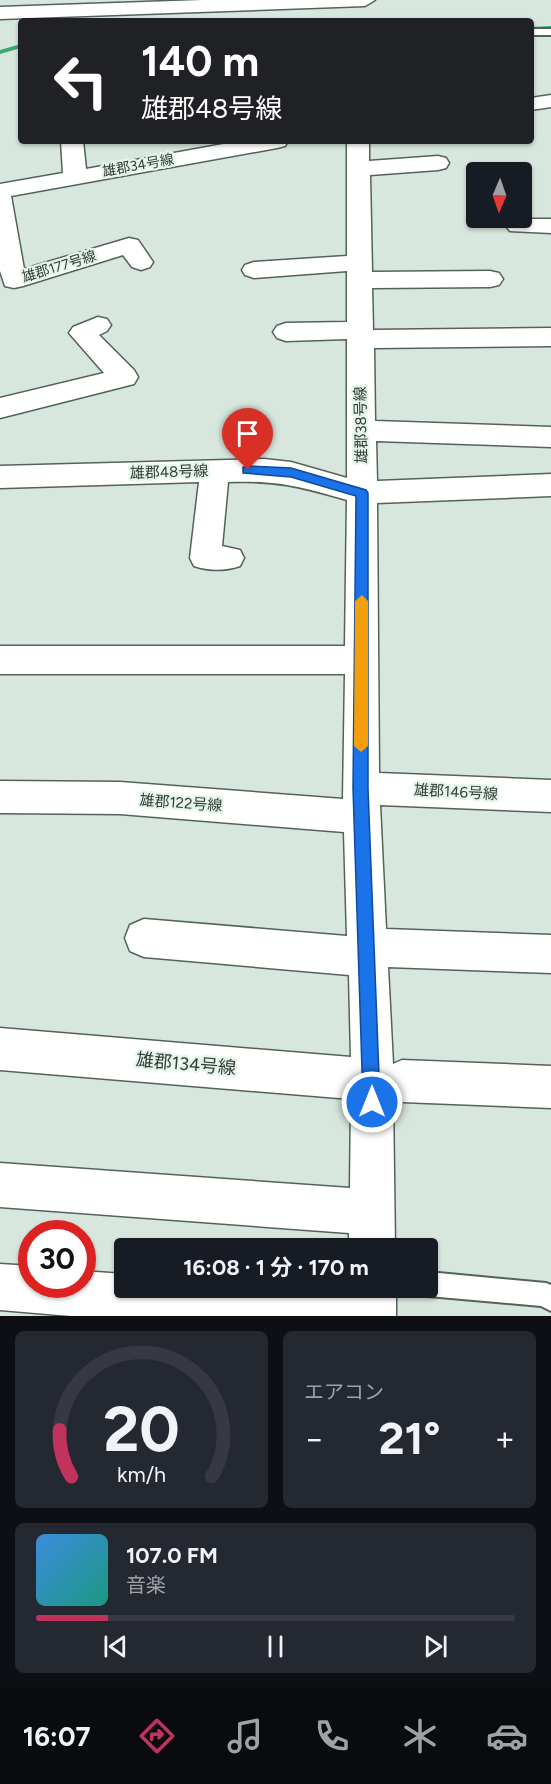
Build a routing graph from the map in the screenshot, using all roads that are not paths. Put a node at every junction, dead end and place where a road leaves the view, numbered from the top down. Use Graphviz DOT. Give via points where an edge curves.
graph roads {
  1 [pos="353,0"];
  2 [pos="365,0"];
  3 [pos="0,13"];
  4 [pos="359,18"];
  5 [pos="534,32"];
  6 [pos="551,32"];
  7 [pos="551,101"];
  8 [pos="534,104"];
  9 [pos="72,144"];
  10 [pos="137,144"];
  11 [pos="259,144"];
  12 [pos="358,155"];
  13 [pos="140,164"];
  14 [pos="438,164"];
  15 [pos="75,176"];
  16 [pos="0,191"];
  17 [pos="0,197"];
  18 [pos="532,226"];
  19 [pos="551,226"];
  20 [pos="141,262"];
  21 [pos="254,270"];
  22 [pos="359,271"];
  23 [pos="490,279"];
  24 [pos="98,325"];
  25 [pos="286,332"];
  26 [pos="360,334"];
  27 [pos="551,337"];
  28 [pos="0,408"];
  29 [pos="361,431"];
  30 [pos="551,437"];
  31 [pos="215,471"];
  32 [pos="0,477"];
  33 [pos="551,485"];
  34 [pos="362,493"];
  35 [pos="229,558"];
  36 [pos="0,660"];
  37 [pos="361,660"];
  38 [pos="551,796"];
  39 [pos="0,797"];
  40 [pos="361,802"];
  41 [pos="144,938"];
  42 [pos="367,952"];
  43 [pos="551,954"];
  44 [pos="0,1049"];
  45 [pos="387,1080"];
  46 [pos="551,1087"];
  47 [pos="0,1185"];
  48 [pos="372,1230"];
  49 [pos="438,1285"];
  50 [pos="0,1287"];
  51 [pos="373,1298"];
  52 [pos="551,1299"];
  53 [pos="354,1316"];
  54 [pos="373,1316"];
  1 -- 2 [label="street"];
  1 -- 3 [label="street"];
  1 -- 4 [label="street"];
  5 -- 6 [label="lane"];
  7 -- 8 [label="street"];
  9 -- 15 [label="street"];
  10 -- 13 [label="street"];
  11 -- 13 [label="street, 雄郡34号線"];
  12 -- 14 [label="street"];
  12 -- 22 [label="street, 雄郡38号線"];
  13 -- 15 [label="street, 雄郡34号線"];
  15 -- 16 [label="street, 雄郡34号線"];
  17 -- 20 [label="street, 雄郡177号線" via="14,280 129,245"];
  18 -- 19 [label="street"];
  21 -- 22 [label="street"];
  22 -- 23 [label="street"];
  22 -- 26 [label="street, 雄郡38号線"];
  24 -- 28 [label="street" via="82,333 124,377"];
  25 -- 26 [label="street"];
  26 -- 27 [label="street"];
  26 -- 29 [label="street, 雄郡38号線"];
  29 -- 30 [label="street"];
  29 -- 34 [label="street, 雄郡38号線"];
  31 -- 32 [label="street, 雄郡48号線"];
  31 -- 34 [label="street, 雄郡48号線" via="291,472"];
  31 -- 35 [label="street" via="205,558"];
  33 -- 34 [label="street, 雄郡48号線"];
  34 -- 37 [label="street, 雄郡38号線"];
  36 -- 37 [label="street"];
  37 -- 40 [label="street, 雄郡38号線"];
  38 -- 40 [label="street, 雄郡146号線"];
  39 -- 40 [label="street, 雄郡122号線"];
  40 -- 42 [label="street, 雄郡38号線"];
  41 -- 42 [label="street"];
  42 -- 43 [label="street"];
  42 -- 45 [label="street, 雄郡38号線"];
  44 -- 45 [label="street, 雄郡134号線"];
  45 -- 46 [label="street, 雄郡134号線"];
  45 -- 48 [label="street, 雄郡38号線"];
  47 -- 48 [label="street"];
  49 -- 52 [label="lane" via="546,1294"];
  50 -- 53 [label="street"];
  51 -- 54 [label="street"];
}
